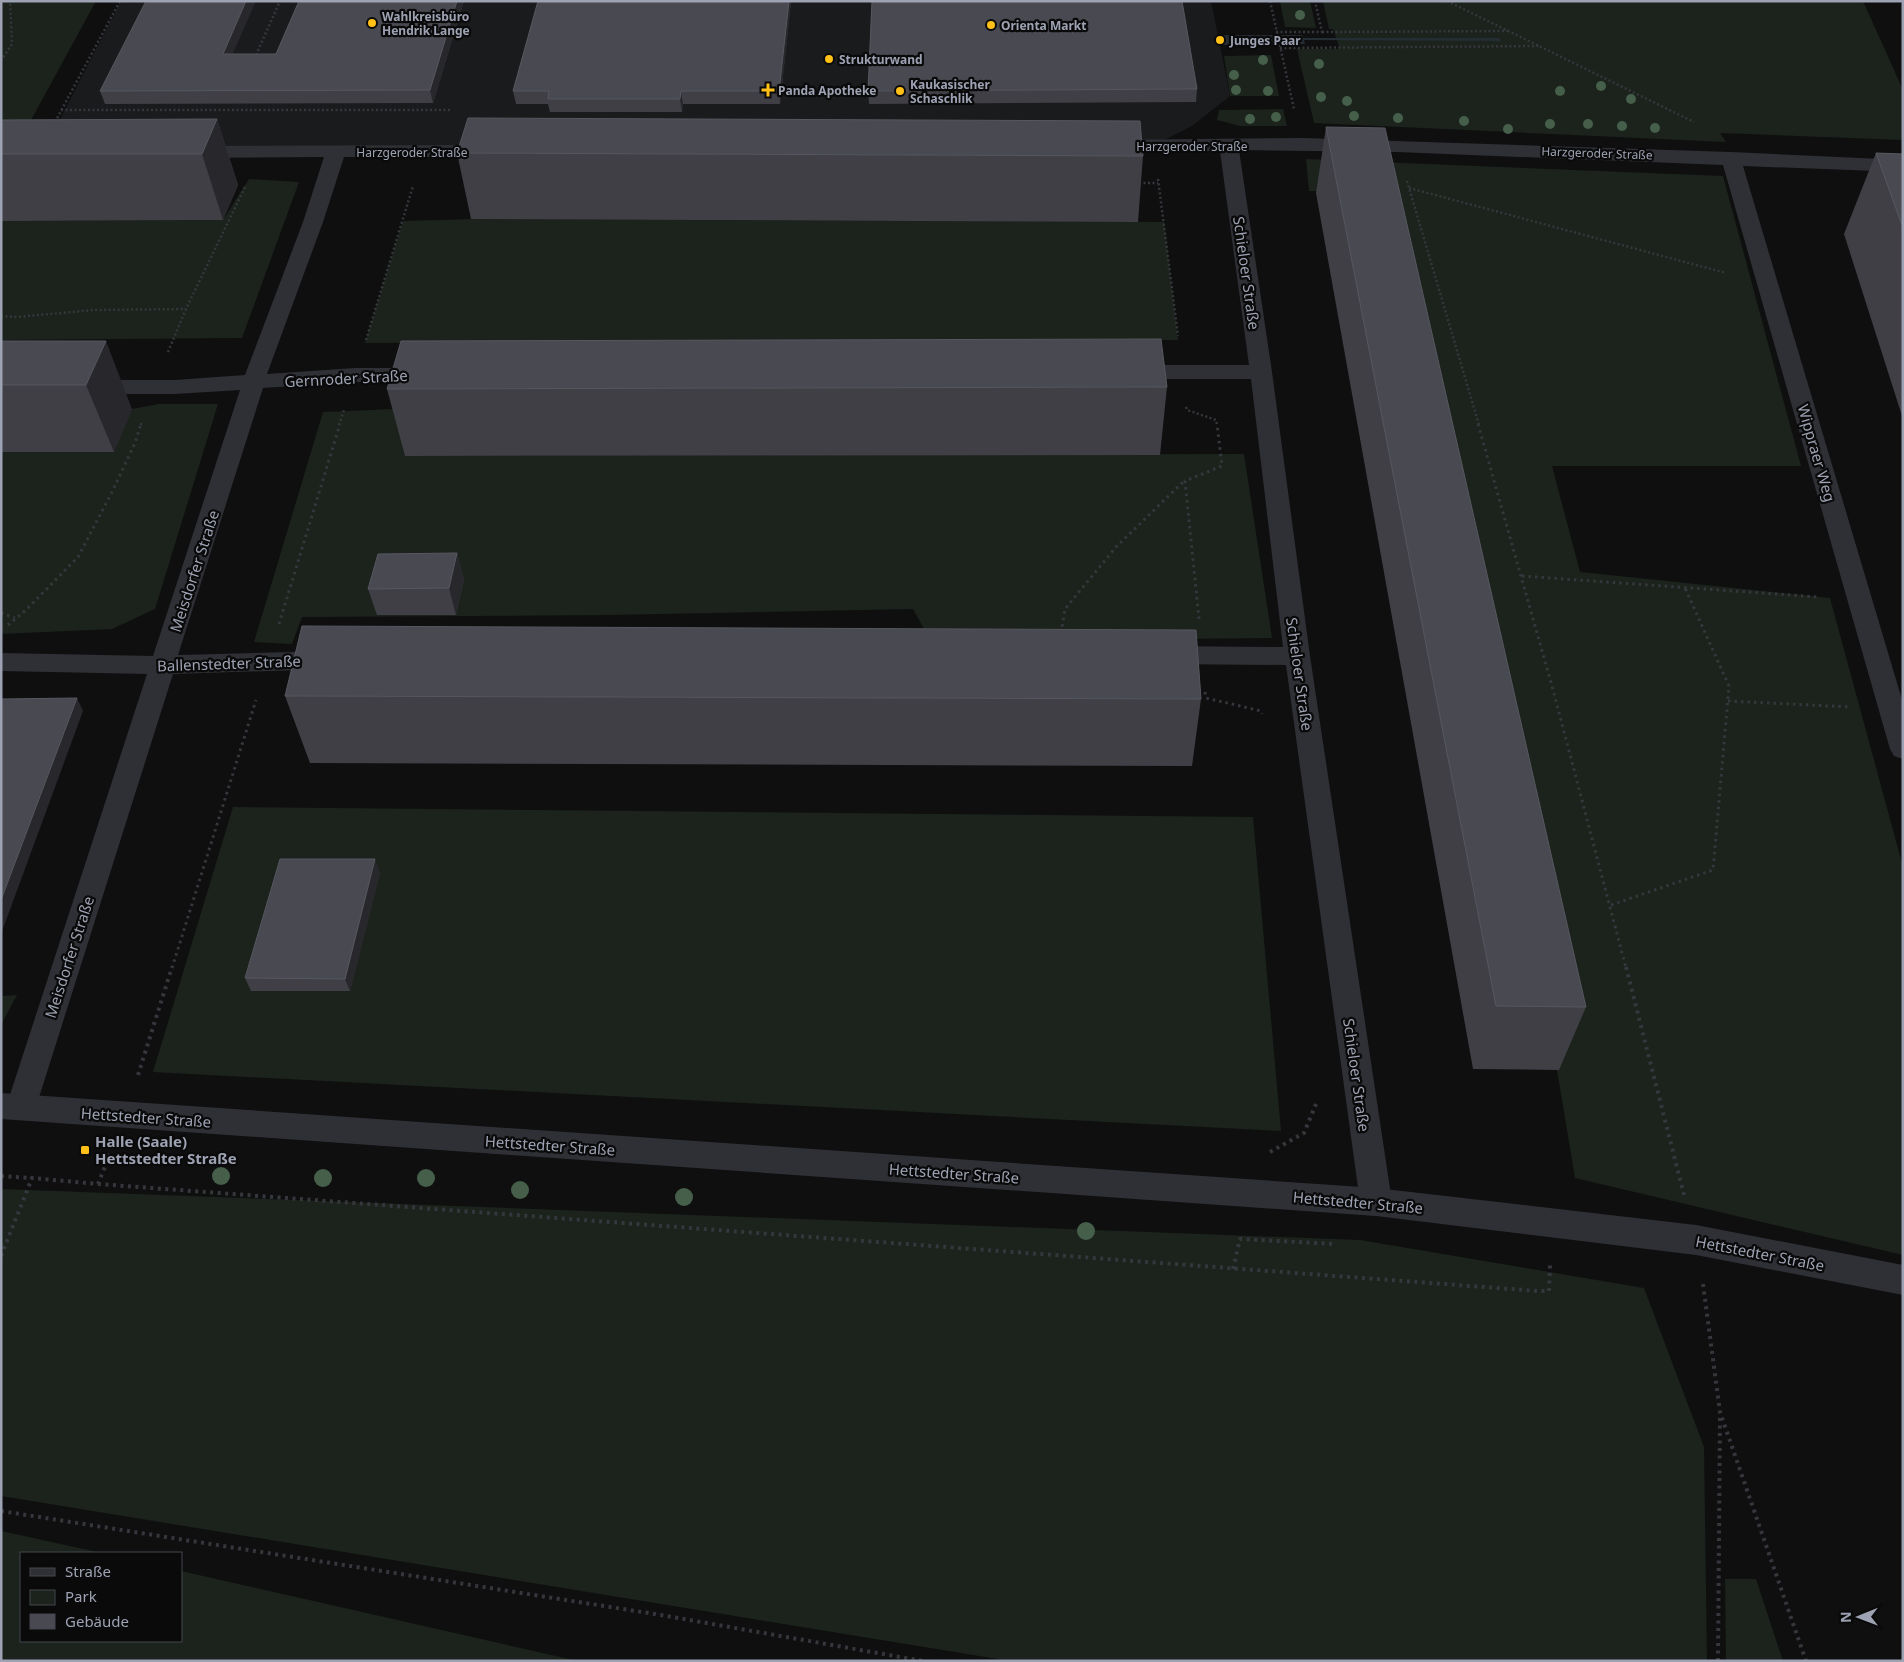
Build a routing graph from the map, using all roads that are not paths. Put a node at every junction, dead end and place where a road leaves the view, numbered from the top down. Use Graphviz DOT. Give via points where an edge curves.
graph roads {
  1 [pos="1083,146"];
  2 [pos="1229,146"];
  3 [pos="518,151"];
  4 [pos="176,152"];
  5 [pos="336,152"];
  6 [pos="1731,158"];
  7 [pos="1903,166"];
  8 [pos="1103,372"];
  9 [pos="1261,372"];
  10 [pos="445,375"];
  11 [pos="253,383"];
  12 [pos="68,387"];
  13 [pos="1135,655"];
  14 [pos="1297,656"];
  15 [pos="348,660"];
  16 [pos="1,662"];
  17 [pos="164,665"];
  18 [pos="1903,748"];
  19 [pos="11,1106"];
  20 [pos="1376,1202"];
  21 [pos="1903,1280"];
  1 -- 2 [label="street, Harzgeroder Straße"];
  2 -- 6 [label="street, Harzgeroder Straße" via="1397,146"];
  2 -- 9 [label="street, Schieloer Straße"];
  3 -- 5 [label="street, Harzgeroder Straße"];
  4 -- 5 [label="street, Harzgeroder Straße"];
  5 -- 11 [label="street, Meisdorfer Straße"];
  6 -- 7 [label="street, Harzgeroder Straße"];
  6 -- 18 [label="street, Wippraer Weg"];
  8 -- 9 [label="street"];
  9 -- 14 [label="street, Schieloer Straße"];
  10 -- 11 [label="street, Gernroder Straße" via="355,375"];
  11 -- 12 [label="street, Gernroder Straße"];
  11 -- 17 [label="street, Meisdorfer Straße"];
  13 -- 14 [label="street"];
  14 -- 20 [label="street, Schieloer Straße"];
  15 -- 17 [label="street, Ballenstedter Straße"];
  16 -- 17 [label="street, Ballenstedter Straße"];
  17 -- 19 [label="street, Meisdorfer Straße"];
  19 -- 20 [label="street, Hettstedter Straße"];
  20 -- 21 [label="street, Hettstedter Straße" via="1696,1240"];
}
